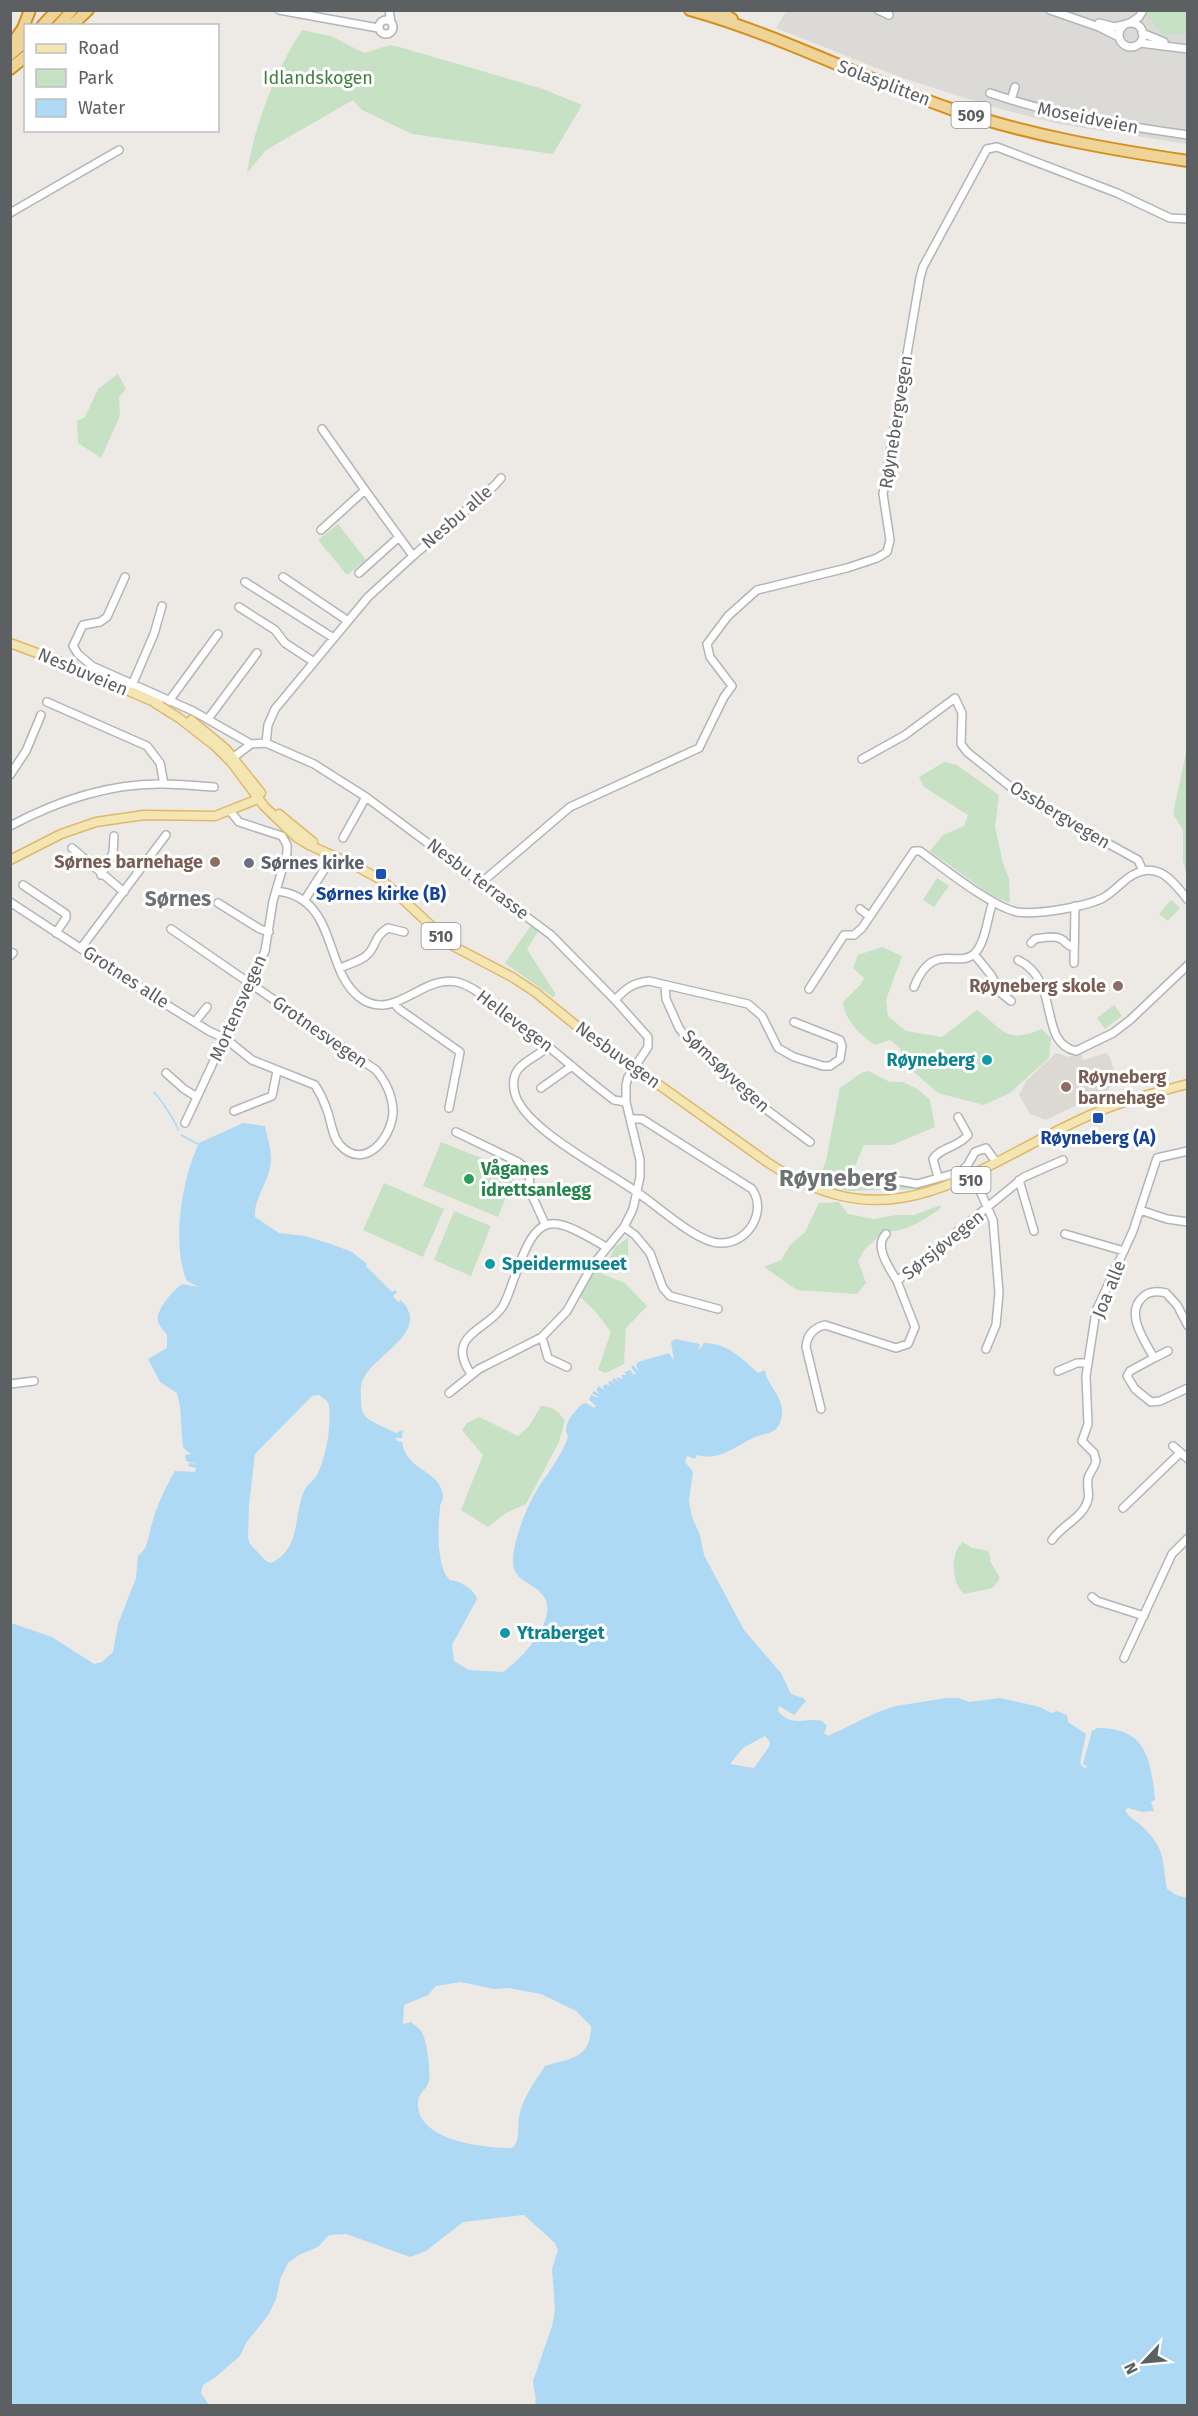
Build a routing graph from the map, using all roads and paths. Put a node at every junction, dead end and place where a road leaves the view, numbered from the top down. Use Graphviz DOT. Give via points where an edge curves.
graph roads {
  1 [pos="30,10"];
  2 [pos="57,10"];
  3 [pos="72,10"];
  4 [pos="88,10"];
  5 [pos="279,10"];
  6 [pos="388,10"];
  7 [pos="680,10"];
  8 [pos="708,10"];
  9 [pos="717,10"];
  10 [pos="878,10"];
  11 [pos="1050,10"];
  12 [pos="1061,10"];
  13 [pos="693,11"];
  14 [pos="1143,11"];
  15 [pos="889,15"];
  16 [pos="732,19"];
  17 [pos="382,21"];
  18 [pos="391,22"];
  19 [pos="25,24"];
  20 [pos="44,24"];
  21 [pos="60,24"];
  22 [pos="72,24"];
  23 [pos="1126,24"];
  24 [pos="24,25"];
  25 [pos="378,28"];
  26 [pos="1141,30"];
  27 [pos="1119,37"];
  28 [pos="24,43"];
  29 [pos="1140,43"];
  30 [pos="10,47"];
  31 [pos="1188,47"];
  32 [pos="10,55"];
  33 [pos="24,58"];
  34 [pos="24,63"];
  35 [pos="10,69"];
  36 [pos="1015,87"];
  37 [pos="990,93"];
  38 [pos="1011,100"];
  39 [pos="1188,135"];
  40 [pos="119,150"];
  41 [pos="1188,155"];
  42 [pos="1188,161"];
  43 [pos="10,213"];
  44 [pos="1188,219"];
  45 [pos="322,429"];
  46 [pos="501,478"];
  47 [pos="365,490"];
  48 [pos="321,530"];
  49 [pos="399,537"];
  50 [pos="412,556"];
  51 [pos="358,573"];
  52 [pos="125,577"];
  53 [pos="283,577"];
  54 [pos="245,582"];
  55 [pos="162,606"];
  56 [pos="239,607"];
  57 [pos="348,621"];
  58 [pos="218,634"];
  59 [pos="332,637"];
  60 [pos="10,643"];
  61 [pos="257,653"];
  62 [pos="314,663"];
  63 [pos="132,685"];
  64 [pos="169,701"];
  65 [pos="47,702"];
  66 [pos="155,703"];
  67 [pos="41,715"];
  68 [pos="208,719"];
  69 [pos="266,743"];
  70 [pos="251,744"];
  71 [pos="862,759"];
  72 [pos="235,761"];
  73 [pos="10,775"];
  74 [pos="164,784"];
  75 [pos="214,787"];
  76 [pos="257,794"];
  77 [pos="366,797"];
  78 [pos="232,809"];
  79 [pos="10,826"];
  80 [pos="166,835"];
  81 [pos="114,836"];
  82 [pos="343,838"];
  83 [pos="72,848"];
  84 [pos="10,860"];
  85 [pos="324,870"];
  86 [pos="1143,871"];
  87 [pos="101,875"];
  88 [pos="482,882"];
  89 [pos="23,885"];
  90 [pos="276,891"];
  91 [pos="124,892"];
  92 [pos="1188,900"];
  93 [pos="304,901"];
  94 [pos="10,902"];
  95 [pos="993,902"];
  96 [pos="218,903"];
  97 [pos="1075,906"];
  98 [pos="860,909"];
  99 [pos="869,916"];
  100 [pos="171,929"];
  101 [pos="269,932"];
  102 [pos="404,932"];
  103 [pos="56,933"];
  104 [pos="1031,943"];
  105 [pos="1074,947"];
  106 [pos="81,948"];
  107 [pos="974,954"];
  108 [pos="1018,960"];
  109 [pos="1074,963"];
  110 [pos="1188,965"];
  111 [pos="340,968"];
  112 [pos="251,984"];
  113 [pos="665,985"];
  114 [pos="914,987"];
  115 [pos="809,989"];
  116 [pos="615,1000"];
  117 [pos="1011,1001"];
  118 [pos="395,1004"];
  119 [pos="207,1007"];
  120 [pos="195,1022"];
  121 [pos="794,1022"];
  122 [pos="226,1039"];
  123 [pos="548,1046"];
  124 [pos="572,1066"];
  125 [pos="634,1067"];
  126 [pos="277,1071"];
  127 [pos="166,1073"];
  128 [pos="1188,1078"];
  129 [pos="1188,1084"];
  130 [pos="541,1088"];
  131 [pos="197,1097"];
  132 [pos="1138,1097"];
  133 [pos="626,1102"];
  134 [pos="449,1108"];
  135 [pos="234,1111"];
  136 [pos="958,1117"];
  137 [pos="631,1119"];
  138 [pos="185,1123"];
  139 [pos="456,1132"];
  140 [pos="810,1142"];
  141 [pos="1022,1150"];
  142 [pos="1188,1151"];
  143 [pos="1063,1160"];
  144 [pos="996,1162"];
  145 [pos="870,1176"];
  146 [pos="938,1177"];
  147 [pos="974,1177"];
  148 [pos="1020,1180"];
  149 [pos="638,1192"];
  150 [pos="989,1208"];
  151 [pos="1140,1210"];
  152 [pos="1188,1222"];
  153 [pos="545,1224"];
  154 [pos="624,1227"];
  155 [pos="1034,1231"];
  156 [pos="886,1234"];
  157 [pos="1065,1234"];
  158 [pos="606,1246"];
  159 [pos="1124,1251"];
  160 [pos="897,1281"];
  161 [pos="718,1310"];
  162 [pos="1188,1326"];
  163 [pos="542,1337"];
  164 [pos="986,1350"];
  165 [pos="1168,1351"];
  166 [pos="1154,1358"];
  167 [pos="1087,1363"];
  168 [pos="567,1367"];
  169 [pos="1058,1371"];
  170 [pos="471,1374"];
  171 [pos="34,1381"];
  172 [pos="10,1384"];
  173 [pos="1188,1388"];
  174 [pos="449,1393"];
  175 [pos="821,1409"];
  176 [pos="1173,1446"];
  177 [pos="1180,1453"];
  178 [pos="1188,1459"];
  179 [pos="1123,1508"];
  180 [pos="1188,1538"];
  181 [pos="1052,1540"];
  182 [pos="1092,1597"];
  183 [pos="1144,1616"];
  184 [pos="1124,1658"];
  1 -- 19 [label="highway"];
  2 -- 20 [label="highway"];
  3 -- 21 [label="highway"];
  4 -- 22 [label="highway"];
  5 -- 25 [label="street"];
  6 -- 17 [label="street"];
  6 -- 18 [label="street"];
  7 -- 13 [label="highway, 509"];
  8 -- 16 [label="highway, Solasplitten / 509"];
  9 -- 16 [label="highway, 509"];
  10 -- 15 [label="street"];
  11 -- 27 [label="street"];
  12 -- 23 [label="street" via="1100,24"];
  13 -- 42 [label="highway, Solasplitten / 509" via="981,118 1063,140"];
  14 -- 23 [label="street"];
  14 -- 26 [label="street"];
  16 -- 41 [label="highway, Solasplitten / 509" via="982,113 1064,134"];
  17 -- 18 [label="street"];
  17 -- 25 [label="street"];
  18 -- 25 [label="street" via="393,30 389,34 382,34"];
  23 -- 26 [label="street" via="1135,24"];
  23 -- 27 [label="street" via="1119,30"];
  24 -- 30 [label="highway"];
  26 -- 29 [label="street"];
  26 -- 31 [label="street" via="1163,42"];
  27 -- 29 [label="street" via="1128,46"];
  28 -- 32 [label="highway"];
  29 -- 31 [label="street"];
  33 -- 35 [label="highway"];
  34 -- 35 [label="highway"];
  36 -- 38 [label="street"];
  37 -- 38 [label="street, Moseidveien"];
  38 -- 39 [label="street, Moseidveien" via="1088,120"];
  40 -- 43 [label="street"];
  44 -- 88 [label="street, Røynebergvegen" via="1170,218 1117,193 997,147 987,149 920,278 883,494 890,540 887,552 857,565 754,592 728,616 707,644 710,657 732,686 699,748 570,807"];
  45 -- 47 [label="street, Nesbu alle"];
  46 -- 50 [label="street, Nesbu alle"];
  47 -- 48 [label="street"];
  47 -- 49 [label="street, Nesbu alle"];
  49 -- 50 [label="street, Nesbu alle"];
  49 -- 51 [label="street, Nesbu alle"];
  50 -- 57 [label="street, Nesbu alle"];
  52 -- 63 [label="street" via="107,617 83,625 74,646 92,666"];
  53 -- 57 [label="street"];
  54 -- 59 [label="street"];
  55 -- 63 [label="street"];
  56 -- 62 [label="street"];
  57 -- 59 [label="street, Nesbu alle"];
  58 -- 64 [label="street"];
  59 -- 62 [label="street, Nesbu alle"];
  60 -- 66 [label="main road, Nesbuveien / 510"];
  61 -- 68 [label="street"];
  62 -- 69 [label="street, Nesbu alle" via="270,718"];
  63 -- 64 [label="street"];
  64 -- 68 [label="street"];
  65 -- 74 [label="street" via="147,746 160,762"];
  66 -- 72 [label="main road, Nesbuvegen / 510"];
  67 -- 73 [label="street" via="26,751"];
  68 -- 70 [label="street"];
  69 -- 70 [label="street, Nesbu terrasse"];
  69 -- 77 [label="street, Nesbu terrasse" via="314,764"];
  70 -- 72 [label="street"];
  71 -- 86 [label="street, Ossbergvegen" via="900,738 955,698 963,716 961,744 967,752 1022,796 1138,860"];
  72 -- 76 [label="main road, Nesbuvegen / 510"];
  74 -- 75 [label="street"];
  74 -- 79 [label="street" via="93,793 57,804"];
  76 -- 78 [label="main road"];
  76 -- 125 [label="main road, Nesbuvegen / 510" via="298,831 383,881 453,946 521,983"];
  77 -- 82 [label="street"];
  77 -- 88 [label="street, Nesbu terrasse"];
  78 -- 84 [label="main road" via="211,816 153,814 103,821 61,834"];
  78 -- 90 [label="street, Mortensvegen" via="239,822 279,834 285,840 287,853"];
  80 -- 91 [label="street"];
  81 -- 87 [label="street" via="113,853"];
  83 -- 87 [label="street"];
  85 -- 93 [label="street"];
  86 -- 92 [label="street" via="1167,876"];
  86 -- 97 [label="street" via="1104,897"];
  87 -- 91 [label="street"];
  88 -- 116 [label="street, Nesbu terrasse" via="551,935"];
  89 -- 103 [label="street" via="66,914"];
  90 -- 93 [label="street"];
  90 -- 101 [label="street, Mortensvegen"];
  91 -- 106 [label="street"];
  93 -- 111 [label="street" via="319,918"];
  94 -- 103 [label="street, Grotnes alle"];
  95 -- 97 [label="street" via="1028,912"];
  95 -- 99 [label="street" via="920,851 911,853"];
  95 -- 107 [label="street"];
  96 -- 101 [label="street"];
  97 -- 105 [label="street"];
  98 -- 99 [label="street"];
  99 -- 115 [label="street" via="858,932 844,935"];
  100 -- 112 [label="street, Grotnesvegen"];
  101 -- 112 [label="street, Mortensvegen"];
  102 -- 111 [label="street" via="388,928 375,939 365,957"];
  103 -- 106 [label="street, Grotnes alle"];
  104 -- 105 [label="street" via="1055,937"];
  105 -- 109 [label="street"];
  106 -- 120 [label="street, Grotnes alle"];
  107 -- 114 [label="street" via="935,960"];
  107 -- 117 [label="street"];
  108 -- 110 [label="street" via="1031,968 1045,991 1059,1042 1076,1051 1130,1020"];
  111 -- 118 [label="street" via="359,997 376,1004"];
  112 -- 122 [label="street, Mortensvegen"];
  112 -- 126 [label="street, Grotnesvegen" via="376,1070 389,1093 393,1113 389,1132 375,1149 356,1154 345,1150 337,1143 315,1085"];
  113 -- 116 [label="street" via="637,982"];
  113 -- 121 [label="street" via="748,1004 762,1016 778,1048 794,1057 830,1066 840,1059 840,1040"];
  113 -- 140 [label="street, Sømsøyvegen" via="666,999 685,1036 739,1089"];
  116 -- 125 [label="street, Nesbu terrasse" via="648,1037 648,1047"];
  118 -- 123 [label="street, Hellevegen" via="429,985 456,982 481,994"];
  118 -- 134 [label="street" via="460,1052"];
  119 -- 120 [label="street"];
  120 -- 122 [label="street, Grotnes alle"];
  122 -- 126 [label="street, Grotnesvegen" via="252,1060"];
  122 -- 131 [label="street, Mortensvegen"];
  123 -- 124 [label="street, Hellevegen"];
  123 -- 149 [label="street" via="525,1062 515,1075 513,1089 520,1105 572,1152"];
  124 -- 130 [label="street"];
  124 -- 133 [label="street, Hellevegen" via="614,1100"];
  125 -- 133 [label="street" via="626,1085"];
  125 -- 147 [label="main road, Nesbuvegen / 510" via="767,1162 826,1192 882,1200 915,1196"];
  126 -- 135 [label="street" via="272,1096"];
  127 -- 131 [label="street"];
  128 -- 132 [label="main road, Nesbuvegen / 510"];
  129 -- 132 [label="main road, Nesbuvegen / 510"];
  131 -- 138 [label="street, Mortensvegen"];
  132 -- 141 [label="main road, Nesbuvegen / 510" via="1092,1114"];
  133 -- 137 [label="street"];
  136 -- 146 [label="street" via="968,1135 937,1153 933,1159"];
  137 -- 149 [label="street" via="640,1160"];
  137 -- 149 [label="street" via="642,1119 752,1189 758,1212 745,1234 718,1244 694,1232"];
  139 -- 153 [label="street" via="530,1171 529,1189"];
  141 -- 144 [label="main road, Nesbuvegen / 510"];
  141 -- 147 [label="main road, Nesbuvegen / 510"];
  142 -- 151 [label="street, Joa alle" via="1157,1158"];
  143 -- 148 [label="street, Sørsjøvegen"];
  144 -- 146 [label="street" via="986,1148 981,1148 960,1172"];
  144 -- 147 [label="main road, Nesbuvegen / 510"];
  145 -- 146 [label="street" via="917,1184"];
  147 -- 150 [label="street"];
  148 -- 150 [label="street, Sørsjøvegen"];
  148 -- 155 [label="street"];
  149 -- 154 [label="street"];
  150 -- 160 [label="street, Sørsjøvegen"];
  150 -- 164 [label="street" via="995,1230 999,1293 996,1325"];
  151 -- 152 [label="street"];
  151 -- 159 [label="street, Joa alle"];
  153 -- 158 [label="street" via="560,1223"];
  153 -- 170 [label="street" via="533,1233 503,1306 475,1330 464,1346 462,1354"];
  154 -- 158 [label="street"];
  154 -- 161 [label="street" via="650,1253 670,1296"];
  156 -- 160 [label="street, Sørsjøvegen" via="880,1246"];
  157 -- 159 [label="street, Joa alle"];
  158 -- 163 [label="street" via="567,1311"];
  159 -- 167 [label="street, Joa alle" via="1096,1311"];
  160 -- 175 [label="street, Sørsjøvegen" via="915,1327 908,1344 896,1348 825,1325 809,1335 806,1347"];
  162 -- 166 [label="street" via="1166,1293 1141,1298 1135,1318"];
  163 -- 168 [label="street" via="548,1358"];
  163 -- 170 [label="street"];
  165 -- 166 [label="street"];
  166 -- 173 [label="street" via="1127,1376 1142,1396 1154,1403"];
  167 -- 169 [label="street"];
  167 -- 181 [label="street, Joa alle" via="1088,1424 1082,1441 1096,1461 1088,1480 1089,1496 1077,1517"];
  170 -- 174 [label="street"];
  171 -- 172 [label="street"];
  176 -- 177 [label="street"];
  177 -- 178 [label="street"];
  177 -- 179 [label="street"];
  180 -- 183 [label="street" via="1172,1554"];
  182 -- 183 [label="street"];
  183 -- 184 [label="street"];
}
